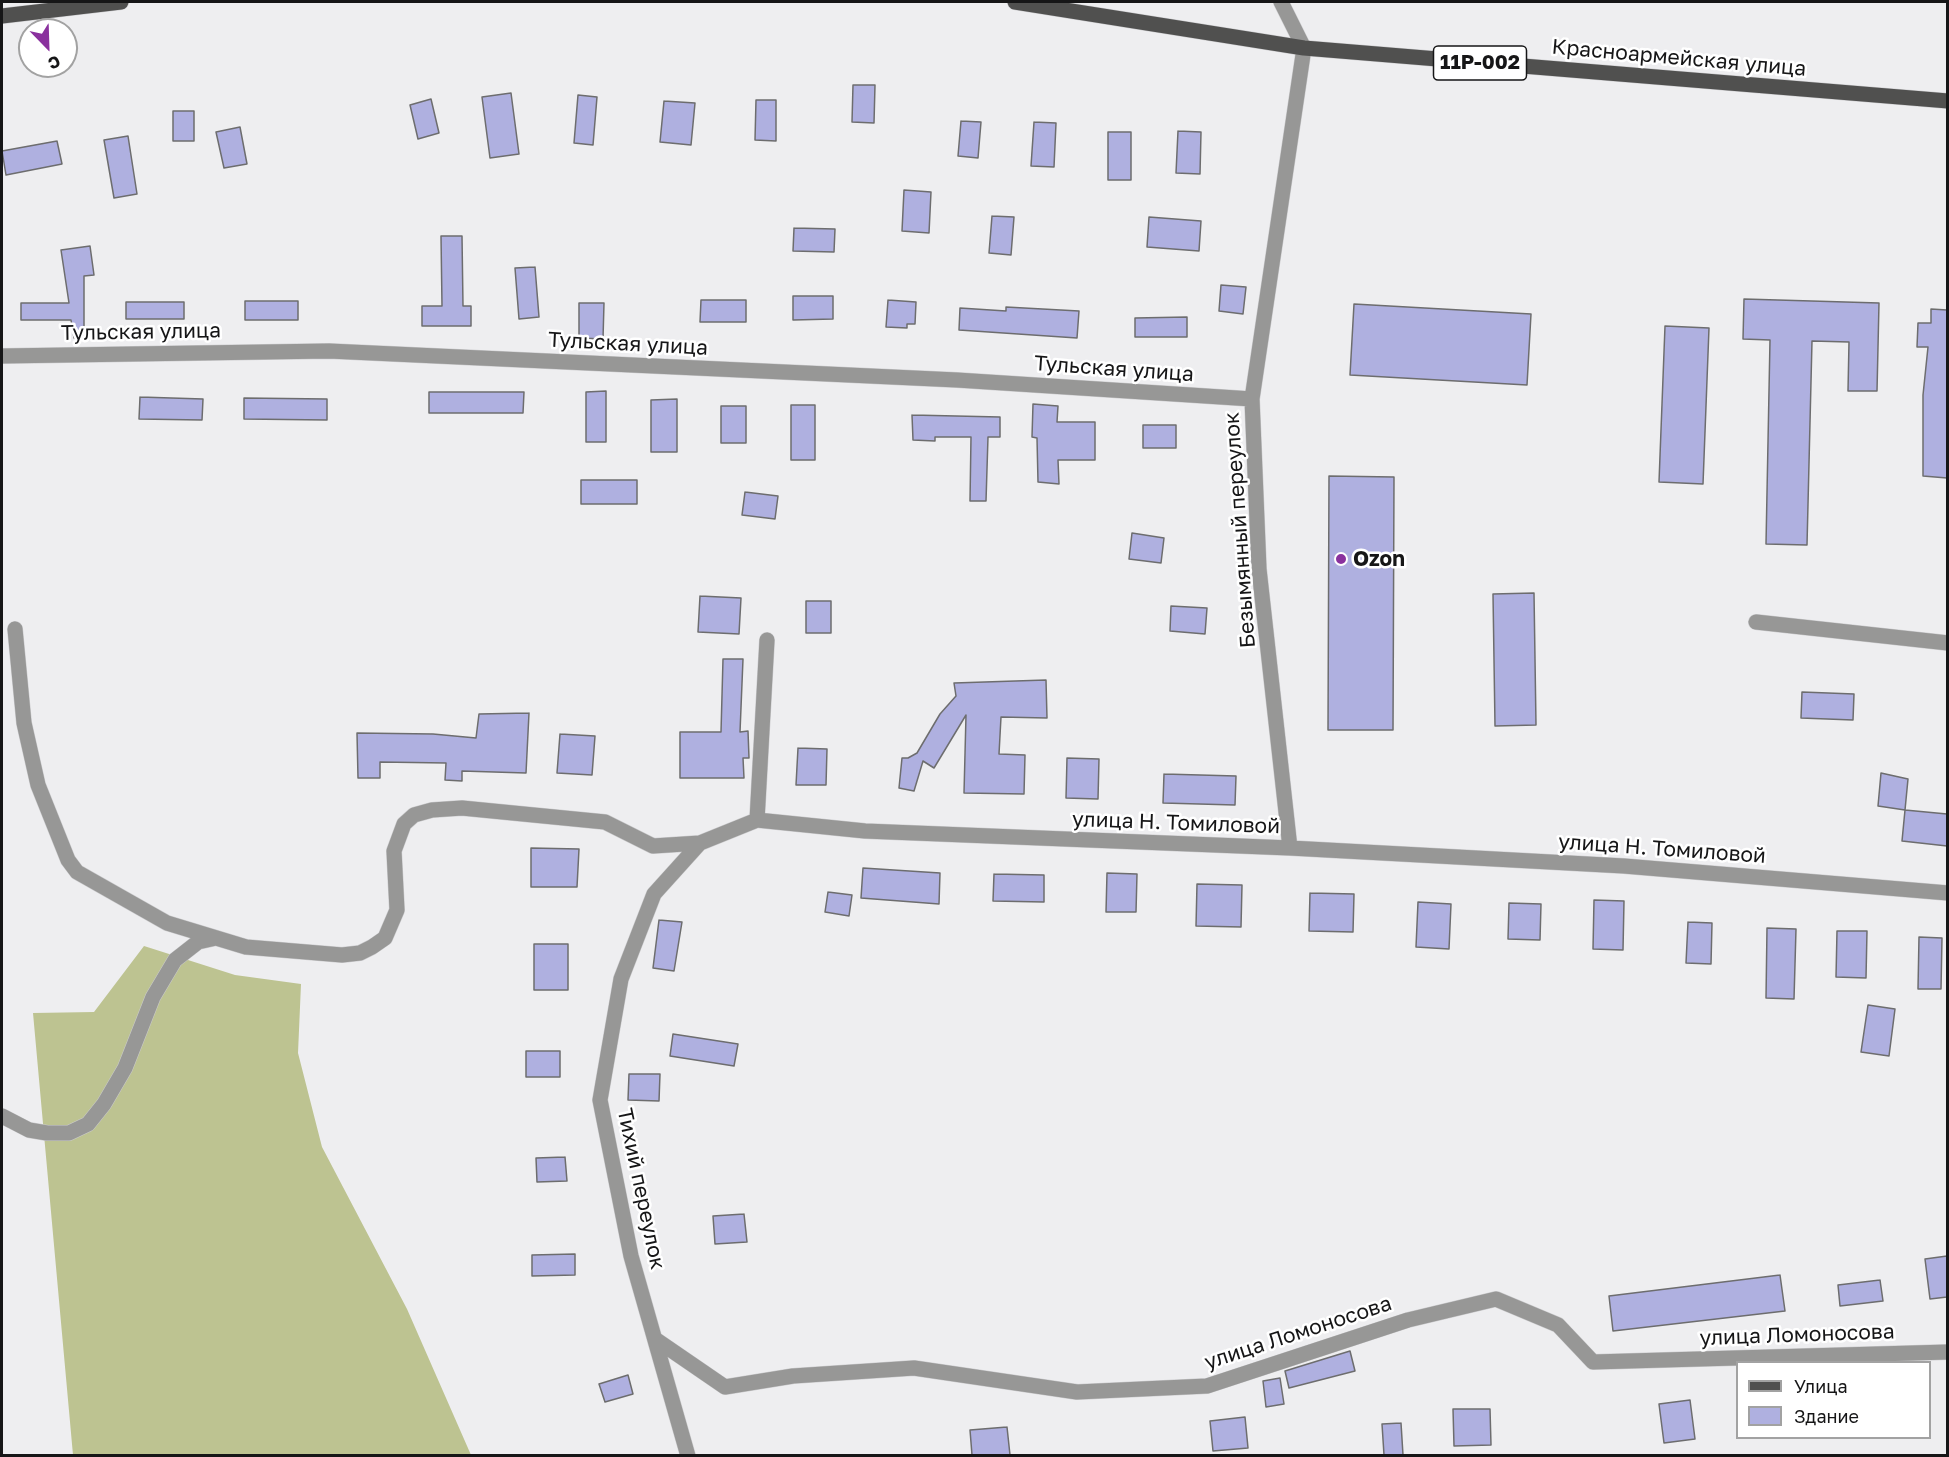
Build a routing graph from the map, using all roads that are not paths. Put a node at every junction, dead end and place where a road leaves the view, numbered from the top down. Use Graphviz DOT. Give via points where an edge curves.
graph roads {
  1 [pos="121,2"];
  2 [pos="1015,2"];
  3 [pos="1281,2"];
  4 [pos="85,4"];
  5 [pos="2,16"];
  6 [pos="1304,48"];
  7 [pos="1947,101"];
  8 [pos="2,356"];
  9 [pos="1252,399"];
  10 [pos="1756,622"];
  11 [pos="15,629"];
  12 [pos="767,640"];
  13 [pos="1947,643"];
  14 [pos="757,820"];
  15 [pos="700,843"];
  16 [pos="1290,848"];
  17 [pos="1947,893"];
  18 [pos="216,938"];
  19 [pos="2,1116"];
  20 [pos="655,1339"];
  21 [pos="1947,1352"];
  22 [pos="688,1455"];
  1 -- 4 [label="main road"];
  2 -- 6 [label="main road, Красноармейская улица / 11Р-002"];
  3 -- 6 [label="street"];
  4 -- 5 [label="main road"];
  6 -- 7 [label="main road, Красноармейская улица / 11Р-002"];
  6 -- 9 [label="street, Безымянный переулок"];
  8 -- 9 [label="street, Тульская улица" via="329,351 957,380"];
  9 -- 16 [label="street, Безымянный переулок" via="1259,569"];
  10 -- 13 [label="street"];
  11 -- 18 [label="street" via="24,723 38,785 68,860 77,872 167,923"];
  12 -- 14 [label="street"];
  14 -- 15 [label="street, улица Н. Томиловой"];
  14 -- 16 [label="street, улица Н. Томиловой" via="865,831"];
  15 -- 18 [label="street, улица Н. Томиловой" via="653,846 605,822 581,819 462,808 432,810 414,815 404,824 394,851 398,910 385,938 372,947 342,956 246,946"];
  15 -- 20 [label="street, Тихий переулок" via="654,894 621,979 600,1100 631,1256"];
  16 -- 17 [label="street, улица Н. Томиловой" via="1624,866"];
  18 -- 19 [label="street" via="198,942 175,960 153,998 125,1068 88,1124 69,1133 47,1134"];
  20 -- 21 [label="street, улица Ломоносова" via="725,1386 793,1376 914,1368 1077,1392 1207,1386 1408,1320 1496,1299 1558,1325 1593,1362"];
  20 -- 22 [label="street, Тихий переулок"];
}
